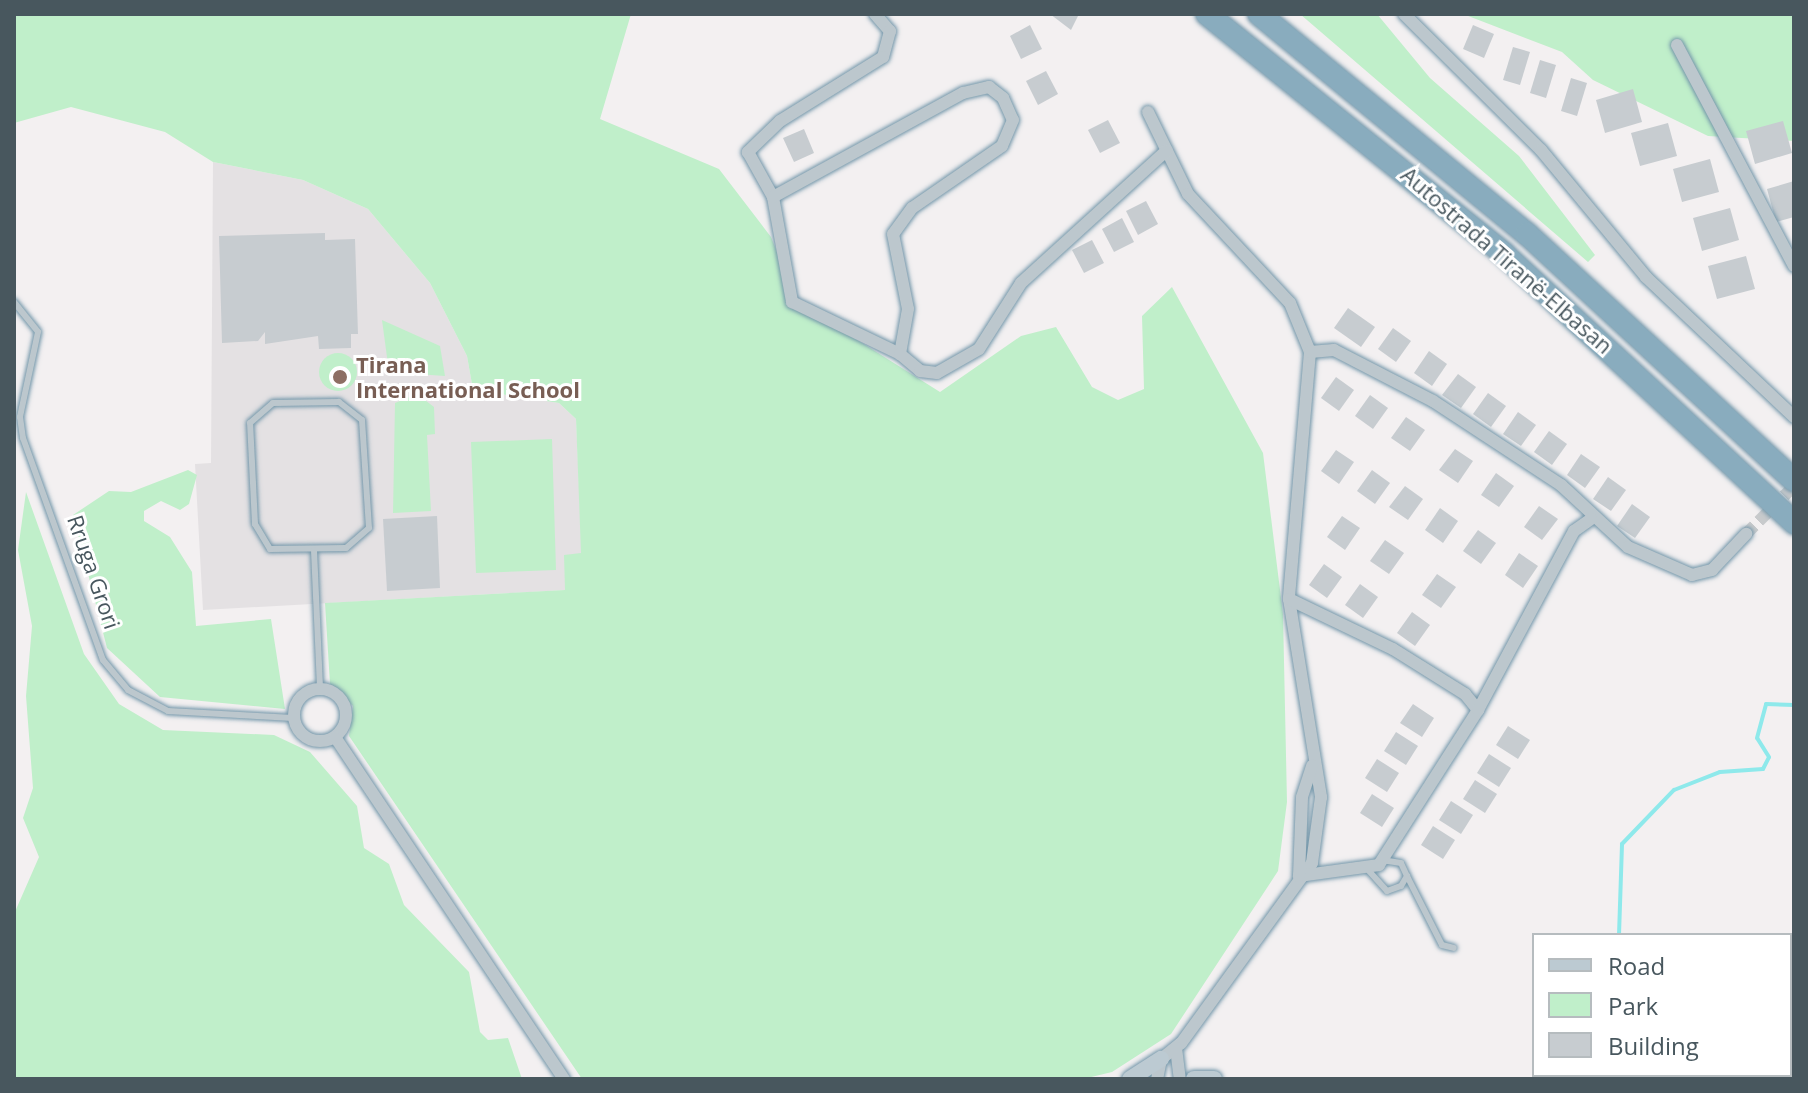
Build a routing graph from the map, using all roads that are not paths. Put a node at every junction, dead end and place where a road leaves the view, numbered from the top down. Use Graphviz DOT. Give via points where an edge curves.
graph roads {
  1 [pos="875,14"];
  2 [pos="1207,14"];
  3 [pos="1259,14"];
  4 [pos="1404,14"];
  5 [pos="1677,45"];
  6 [pos="1148,112"];
  7 [pos="1167,150"];
  8 [pos="773,197"];
  9 [pos="1794,266"];
  10 [pos="14,302"];
  11 [pos="1310,352"];
  12 [pos="900,354"];
  13 [pos="1794,417"];
  14 [pos="1794,480"];
  15 [pos="1591,519"];
  16 [pos="1794,523"];
  17 [pos="1746,534"];
  18 [pos="314,550"];
  19 [pos="1289,599"];
  20 [pos="320,688"];
  21 [pos="1478,710"];
  22 [pos="293,718"];
  23 [pos="335,737"];
  24 [pos="1383,860"];
  25 [pos="1369,871"];
  26 [pos="1299,876"];
  27 [pos="1407,876"];
  28 [pos="1454,948"];
  29 [pos="1176,1048"];
  30 [pos="1161,1059"];
  31 [pos="564,1079"];
  32 [pos="1130,1079"];
  33 [pos="1157,1079"];
  34 [pos="1180,1079"];
  35 [pos="1194,1079"];
  36 [pos="1214,1079"];
  1 -- 8 [label="street" via="890,31 883,57 752,143 751,162"];
  2 -- 16 [label="highway, Autostrada Tiranë-Elbasan" via="1504,254"];
  3 -- 14 [label="highway, Autostrada Tiranë-Elbasan" via="1527,234"];
  4 -- 13 [label="street" via="1541,150 1646,277"];
  5 -- 9 [label="street"];
  6 -- 7 [label="street"];
  7 -- 11 [label="street" via="1212,226 1290,303"];
  7 -- 12 [label="street" via="1021,283 967,358 937,373 920,371"];
  8 -- 12 [label="street" via="792,302"];
  8 -- 12 [label="street" via="963,93 989,87 1003,98 1013,120 1002,146 912,208 893,234 908,309"];
  10 -- 22 [label="lane, Rruga Grori" via="38,332 20,417 23,438 103,660 128,690 168,711"];
  11 -- 15 [label="street" via="1334,350 1433,401 1561,485"];
  11 -- 19 [label="street"];
  15 -- 17 [label="street" via="1628,547 1692,575 1712,570"];
  15 -- 21 [label="street" via="1574,531"];
  18 -- 18 [label="lane" via="356,544 369,528 362,420 339,402 273,403 255,414 248,433 257,534 280,552"];
  18 -- 20 [label="lane"];
  19 -- 21 [label="street" via="1393,649"];
  19 -- 26 [label="street" via="1321,797 1312,863"];
  20 -- 22 [label="street" via="303,694"];
  20 -- 23 [label="street" via="345,706"];
  21 -- 24 [label="street"];
  22 -- 23 [label="street" via="309,739"];
  23 -- 31 [label="street"];
  24 -- 25 [label="street"];
  24 -- 27 [label="lane" via="1401,863"];
  25 -- 26 [label="street"];
  25 -- 27 [label="lane" via="1387,891"];
  26 -- 29 [label="street"];
  27 -- 28 [label="lane" via="1442,945"];
  29 -- 30 [label="street"];
  29 -- 34 [label="street"];
  30 -- 32 [label="main road"];
  30 -- 33 [label="street"];
  35 -- 36 [label="main road"];
}
